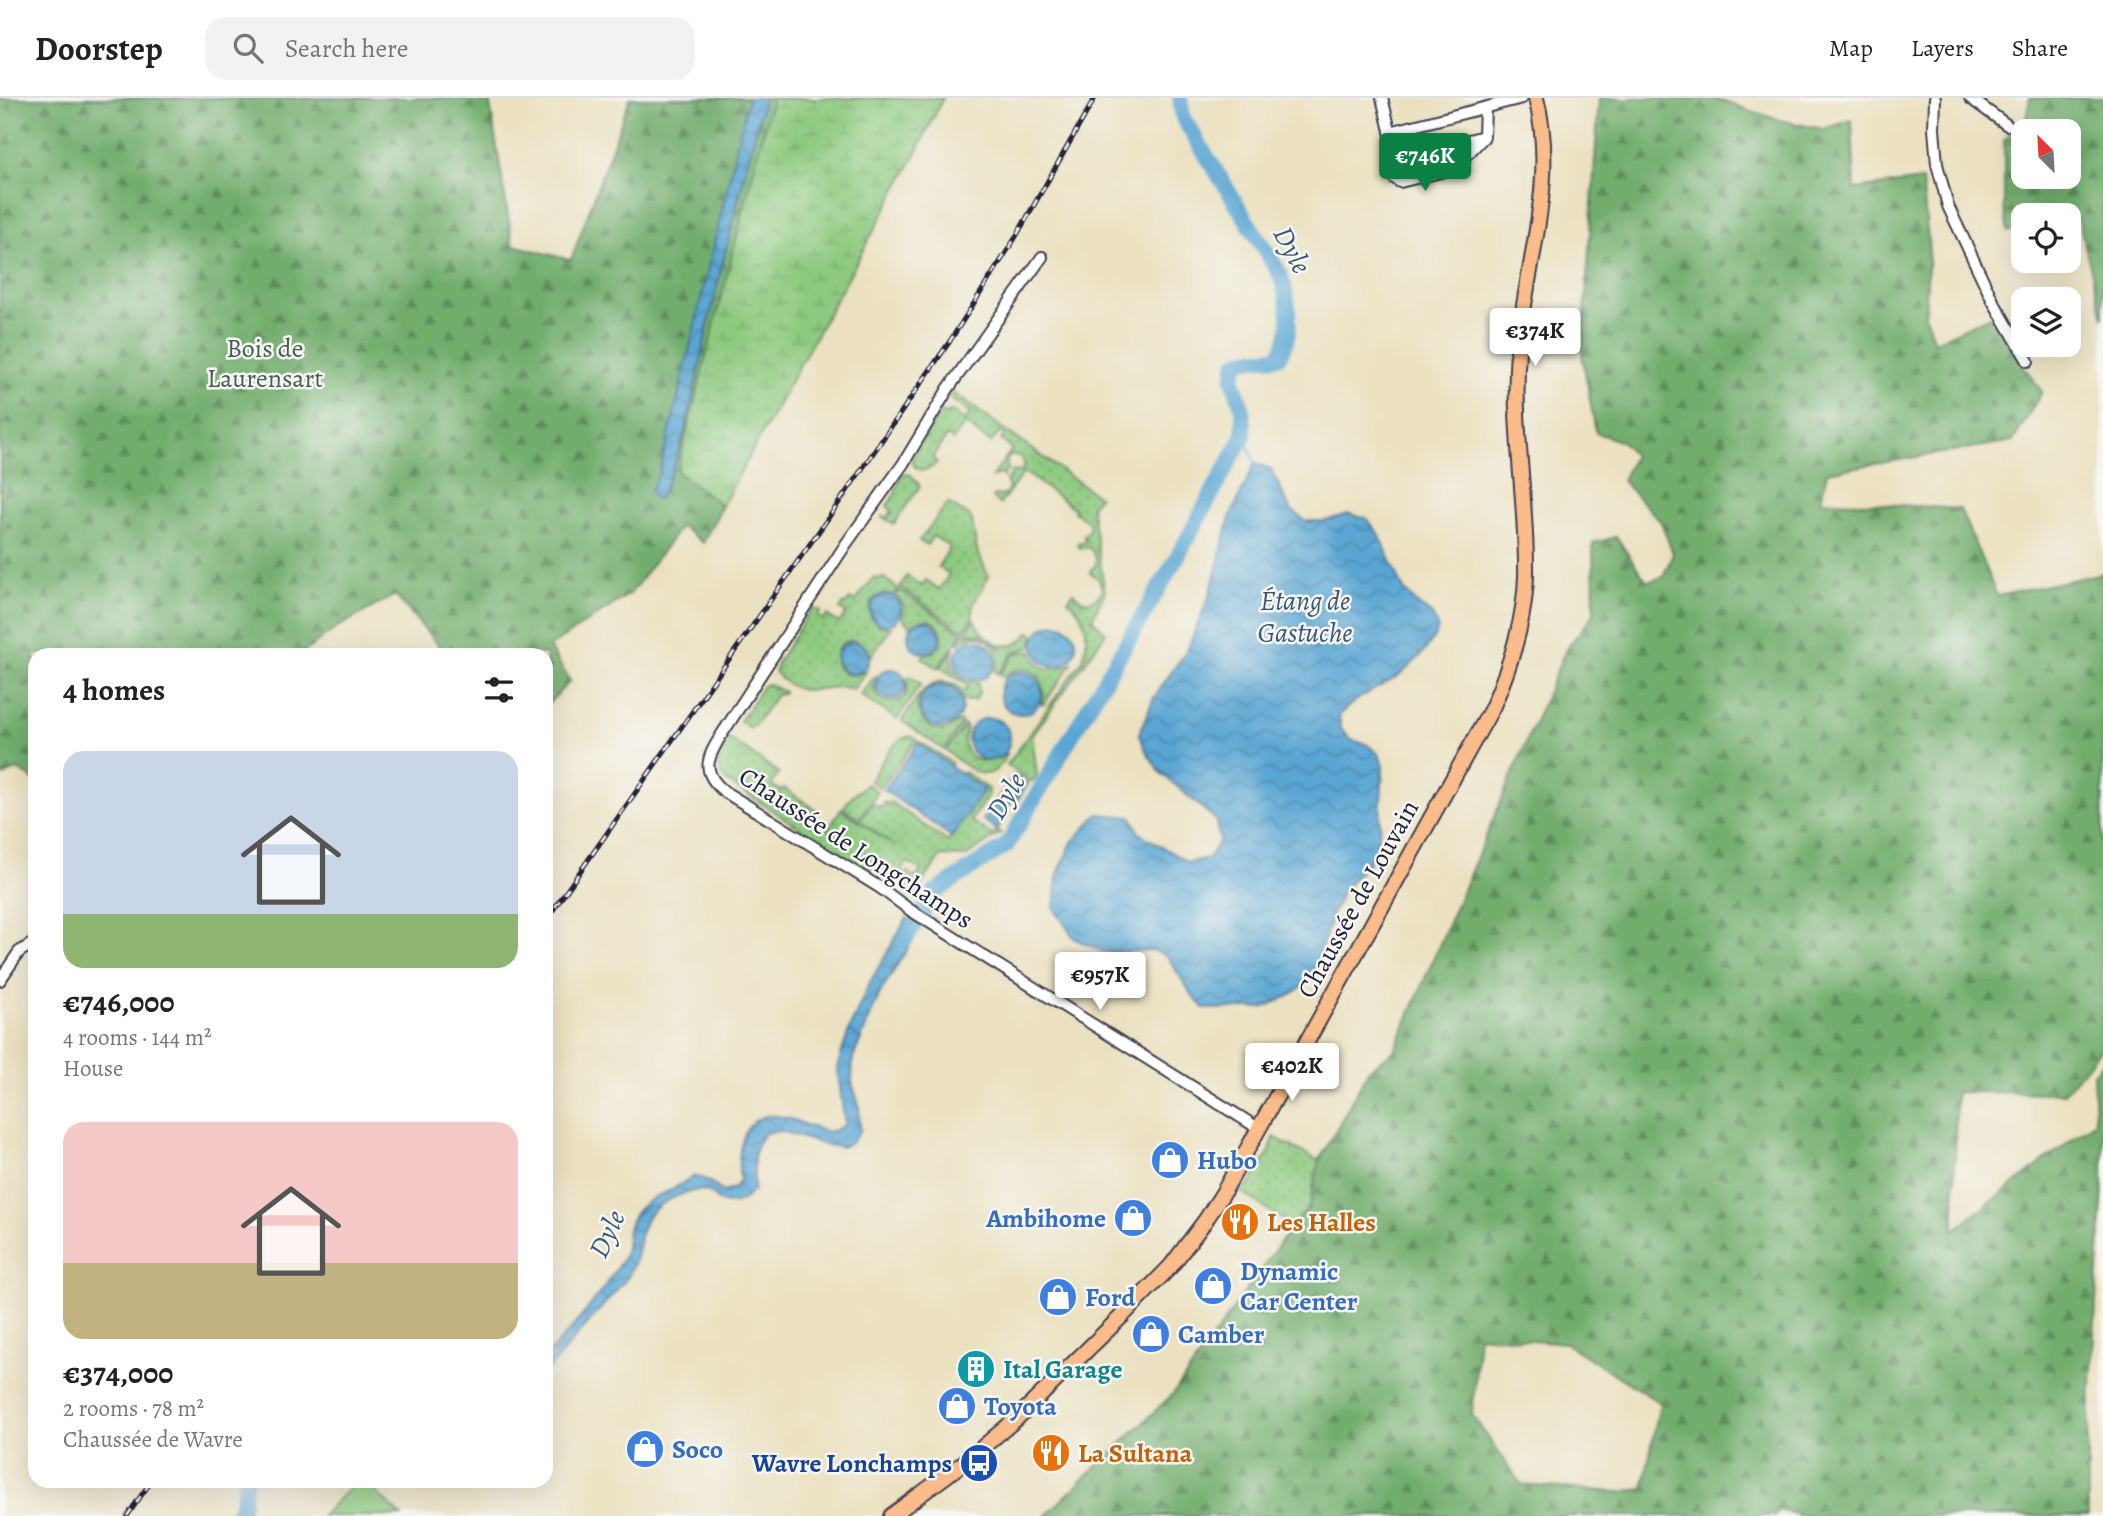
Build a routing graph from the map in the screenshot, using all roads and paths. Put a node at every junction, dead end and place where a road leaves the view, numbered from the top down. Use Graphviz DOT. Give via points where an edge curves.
graph roads {
  1 [pos="1382,98"];
  2 [pos="1522,98"];
  3 [pos="1536,98"];
  4 [pos="1935,98"];
  5 [pos="1970,98"];
  6 [pos="1485,108"];
  7 [pos="2007,125"];
  8 [pos="1390,132"];
  9 [pos="1484,136"];
  10 [pos="1397,159"];
  11 [pos="1042,257"];
  12 [pos="2028,361"];
  13 [pos="28,946"];
  14 [pos="0,979"];
  15 [pos="1258,1128"];
  16 [pos="891,1516"];
  1 -- 8 [label="street"];
  2 -- 6 [label="street"];
  3 -- 15 [label="main road, Chaussée de Louvain" via="1544,143 1542,194 1521,324 1517,383 1526,577 1515,645 1492,708"];
  4 -- 12 [label="street" via="1937,164 1948,206 1993,301"];
  5 -- 7 [label="street"];
  6 -- 8 [label="street"];
  6 -- 9 [label="street"];
  8 -- 10 [label="street"];
  9 -- 10 [label="street"];
  9 -- 10 [label="street" via="1453,169 1400,182 1392,167"];
  11 -- 15 [label="street, Chaussée de Longchamps" via="846,544 722,734 708,767 725,792"];
  13 -- 14 [label="street"];
  15 -- 16 [label="main road, Chaussée de Louvain" via="1223,1193 1157,1282 1016,1419"];
}
